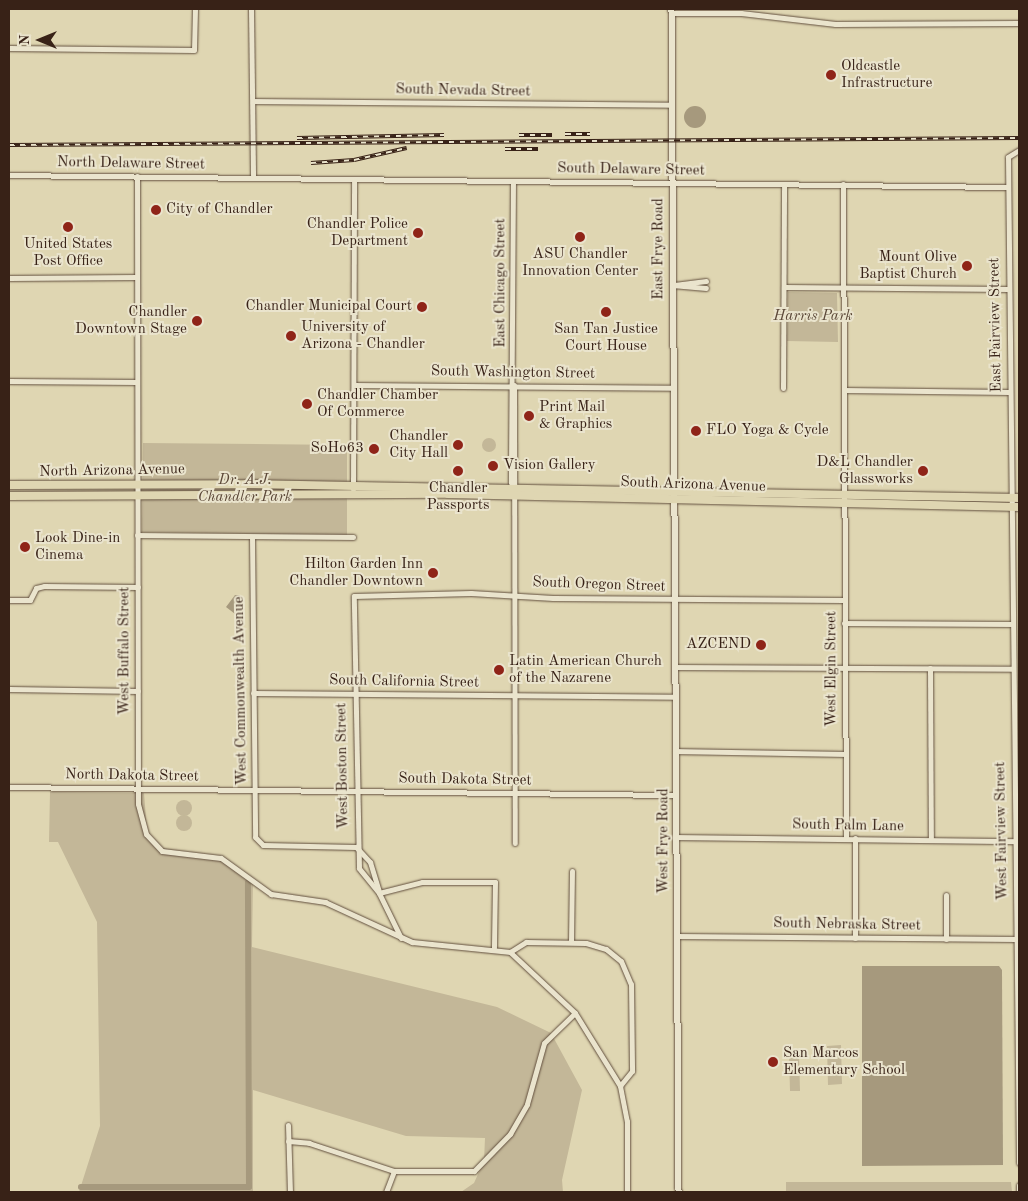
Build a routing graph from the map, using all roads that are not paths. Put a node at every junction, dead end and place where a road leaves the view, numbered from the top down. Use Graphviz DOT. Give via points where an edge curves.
graph roads {
  1 [pos="195,9"];
  2 [pos="251,9"];
  3 [pos="672,11"];
  4 [pos="1019,23"];
  5 [pos="9,48"];
  6 [pos="252,101"];
  7 [pos="672,105"];
  8 [pos="1019,150"];
  9 [pos="9,175"];
  10 [pos="137,176"];
  11 [pos="253,178"];
  12 [pos="354,180"];
  13 [pos="513,182"];
  14 [pos="672,183"];
  15 [pos="784,184"];
  16 [pos="843,184"];
  17 [pos="1008,187"];
  18 [pos="137,277"];
  19 [pos="9,278"];
  20 [pos="706,281"];
  21 [pos="672,284"];
  22 [pos="784,287"];
  23 [pos="706,288"];
  24 [pos="844,288"];
  25 [pos="1008,289"];
  26 [pos="9,380"];
  27 [pos="137,382"];
  28 [pos="354,384"];
  29 [pos="514,385"];
  30 [pos="672,388"];
  31 [pos="783,388"];
  32 [pos="844,390"];
  33 [pos="1009,392"];
  34 [pos="136,483"];
  35 [pos="246,484"];
  36 [pos="9,485"];
  37 [pos="353,486"];
  38 [pos="137,492"];
  39 [pos="246,494"];
  40 [pos="515,494"];
  41 [pos="673,494"];
  42 [pos="353,495"];
  43 [pos="9,496"];
  44 [pos="1010,498"];
  45 [pos="1019,498"];
  46 [pos="844,499"];
  47 [pos="1010,507"];
  48 [pos="1019,507"];
  49 [pos="137,535"];
  50 [pos="252,537"];
  51 [pos="353,537"];
  52 [pos="138,587"];
  53 [pos="515,594"];
  54 [pos="354,596"];
  55 [pos="674,599"];
  56 [pos="9,600"];
  57 [pos="844,600"];
  58 [pos="844,623"];
  59 [pos="1011,624"];
  60 [pos="675,667"];
  61 [pos="845,667"];
  62 [pos="930,668"];
  63 [pos="1011,669"];
  64 [pos="9,689"];
  65 [pos="138,691"];
  66 [pos="253,693"];
  67 [pos="355,694"];
  68 [pos="515,696"];
  69 [pos="675,697"];
  70 [pos="675,751"];
  71 [pos="845,754"];
  72 [pos="9,787"];
  73 [pos="138,789"];
  74 [pos="255,791"];
  75 [pos="356,791"];
  76 [pos="515,793"];
  77 [pos="676,795"];
  78 [pos="676,837"];
  79 [pos="846,838"];
  80 [pos="855,838"];
  81 [pos="931,840"];
  82 [pos="1017,841"];
  83 [pos="515,843"];
  84 [pos="356,846"];
  85 [pos="572,871"];
  86 [pos="379,893"];
  87 [pos="946,895"];
  88 [pos="677,936"];
  89 [pos="855,938"];
  90 [pos="402,939"];
  91 [pos="946,939"];
  92 [pos="1016,939"];
  93 [pos="571,942"];
  94 [pos="494,948"];
  95 [pos="510,952"];
  96 [pos="1018,965"];
  97 [pos="575,1013"];
  98 [pos="620,1086"];
  99 [pos="288,1125"];
  100 [pos="288,1141"];
  101 [pos="1019,1163"];
  102 [pos="394,1171"];
  103 [pos="1019,1185"];
  104 [pos="290,1192"];
  105 [pos="386,1192"];
  106 [pos="627,1192"];
  107 [pos="679,1192"];
  108 [pos="1019,1192"];
  1 -- 5 [label="street" via="194,50"];
  2 -- 6 [label="street"];
  3 -- 4 [label="street" via="741,13 835,24"];
  3 -- 7 [label="street, East Frye Road"];
  6 -- 7 [label="street, South Nevada Street"];
  6 -- 11 [label="street"];
  7 -- 14 [label="street, East Frye Road"];
  8 -- 17 [label="street, East Fairview Street" via="1010,153"];
  9 -- 10 [label="street, North Delaware Street"];
  10 -- 11 [label="street, North Delaware Street"];
  10 -- 18 [label="street, West Buffalo Street"];
  11 -- 12 [label="street, South Delaware Street"];
  12 -- 13 [label="street, South Delaware Street"];
  12 -- 28 [label="street"];
  13 -- 14 [label="street, South Delaware Street"];
  13 -- 29 [label="street, East Chicago Street"];
  14 -- 15 [label="street, South Delaware Street"];
  14 -- 21 [label="street, East Frye Road"];
  15 -- 16 [label="street, South Delaware Street"];
  15 -- 22 [label="street"];
  16 -- 17 [label="street, South Delaware Street"];
  16 -- 24 [label="street, West Elgin Street"];
  17 -- 25 [label="street, East Fairview Street"];
  18 -- 19 [label="street"];
  18 -- 27 [label="street, West Buffalo Street"];
  20 -- 21 [label="street"];
  21 -- 23 [label="street"];
  21 -- 30 [label="street, East Frye Road"];
  22 -- 24 [label="street"];
  22 -- 31 [label="street"];
  24 -- 25 [label="street"];
  24 -- 32 [label="street, West Elgin Street"];
  25 -- 33 [label="street, East Fairview Street"];
  26 -- 27 [label="street"];
  27 -- 34 [label="street, West Buffalo Street"];
  28 -- 29 [label="street, South Washington Street"];
  28 -- 37 [label="street"];
  29 -- 30 [label="street, South Washington Street"];
  29 -- 40 [label="street, East Chicago Street"];
  30 -- 41 [label="street, East Frye Road"];
  32 -- 33 [label="street"];
  32 -- 46 [label="street, West Elgin Street"];
  33 -- 44 [label="street, East Fairview Street"];
  34 -- 35 [label="main road, North Arizona Avenue"];
  34 -- 36 [label="main road, North Arizona Avenue"];
  34 -- 38 [label="street, West Buffalo Street"];
  35 -- 37 [label="main road, South Arizona Avenue"];
  37 -- 40 [label="main road, South Arizona Avenue"];
  37 -- 42 [label="street"];
  38 -- 39 [label="main road, North Arizona Avenue"];
  38 -- 43 [label="main road, North Arizona Avenue"];
  38 -- 49 [label="street, West Buffalo Street"];
  39 -- 42 [label="main road, South Arizona Avenue"];
  40 -- 41 [label="main road, South Arizona Avenue"];
  40 -- 42 [label="main road, South Arizona Avenue"];
  40 -- 53 [label="street, East Chicago Street"];
  41 -- 46 [label="main road, South Arizona Avenue"];
  41 -- 55 [label="street, West Frye Road"];
  44 -- 45 [label="main road, South Arizona Avenue"];
  44 -- 46 [label="main road, South Arizona Avenue"];
  44 -- 47 [label="street, West Fairview Street"];
  46 -- 47 [label="main road, South Arizona Avenue"];
  46 -- 57 [label="street, West Elgin Street"];
  47 -- 48 [label="main road, South Arizona Avenue"];
  47 -- 59 [label="street, West Fairview Street"];
  49 -- 50 [label="street"];
  49 -- 52 [label="street, West Buffalo Street"];
  50 -- 51 [label="street"];
  50 -- 66 [label="street, West Commonwealth Avenue"];
  52 -- 56 [label="street" via="44,586 36,588 30,600"];
  52 -- 65 [label="street, West Buffalo Street"];
  53 -- 54 [label="street, South Oregon Street"];
  53 -- 55 [label="street, South Oregon Street"];
  53 -- 68 [label="street, East Chicago Street"];
  54 -- 67 [label="street, West Boston Street"];
  55 -- 57 [label="street, South Oregon Street"];
  55 -- 60 [label="street, West Frye Road"];
  57 -- 58 [label="street, West Elgin Street"];
  58 -- 59 [label="street"];
  58 -- 61 [label="street, West Elgin Street"];
  59 -- 63 [label="street, West Fairview Street"];
  60 -- 61 [label="street"];
  60 -- 69 [label="street, West Frye Road"];
  61 -- 62 [label="street"];
  61 -- 71 [label="street, West Elgin Street"];
  62 -- 63 [label="street"];
  62 -- 81 [label="street"];
  63 -- 82 [label="street, West Fairview Street"];
  64 -- 65 [label="street"];
  65 -- 73 [label="street, West Buffalo Street"];
  66 -- 67 [label="street, South California Street"];
  66 -- 74 [label="street, West Commonwealth Avenue"];
  67 -- 68 [label="street, South California Street"];
  67 -- 75 [label="street, West Boston Street"];
  68 -- 69 [label="street, South California Street"];
  68 -- 76 [label="street, East Chicago Street"];
  69 -- 70 [label="street, West Frye Road"];
  70 -- 71 [label="street"];
  70 -- 77 [label="street, West Frye Road"];
  71 -- 79 [label="street, West Elgin Street"];
  72 -- 73 [label="street, North Dakota Street"];
  73 -- 74 [label="street, North Dakota Street"];
  73 -- 90 [label="street, West Buffalo Street" via="142,826 162,851 221,858 271,894 325,902"];
  74 -- 75 [label="street, South Dakota Street"];
  74 -- 84 [label="street, West Commonwealth Avenue" via="258,844"];
  75 -- 76 [label="street, South Dakota Street"];
  75 -- 84 [label="street, West Boston Street"];
  76 -- 77 [label="street, South Dakota Street"];
  76 -- 83 [label="street, East Chicago Street"];
  77 -- 78 [label="street, West Frye Road"];
  78 -- 79 [label="street, South Palm Lane"];
  78 -- 88 [label="street, West Frye Road"];
  79 -- 80 [label="street, South Palm Lane"];
  80 -- 81 [label="street, South Palm Lane"];
  80 -- 89 [label="street"];
  81 -- 82 [label="street, South Palm Lane"];
  82 -- 92 [label="street, West Fairview Street"];
  84 -- 86 [label="street, West Boston Street" via="370,862"];
  84 -- 86 [label="street, West Boston Street" via="361,873"];
  85 -- 93 [label="street"];
  86 -- 90 [label="street, West Boston Street"];
  86 -- 94 [label="street" via="422,882 495,882"];
  87 -- 91 [label="street"];
  88 -- 89 [label="street, South Nebraska Street"];
  88 -- 107 [label="street, West Frye Road"];
  89 -- 91 [label="street, South Nebraska Street"];
  90 -- 94 [label="street, West Buffalo Street" via="424,945"];
  91 -- 92 [label="street, South Nebraska Street"];
  92 -- 96 [label="street, West Fairview Street"];
  93 -- 95 [label="street" via="526,942"];
  93 -- 98 [label="street" via="597,945 612,953 631,984 632,1071"];
  94 -- 95 [label="street, West Buffalo Street"];
  95 -- 97 [label="street"];
  96 -- 101 [label="street, West Fairview Street"];
  97 -- 98 [label="street"];
  97 -- 102 [label="street" via="544,1043 527,1104 510,1134 474,1171"];
  98 -- 106 [label="street" via="627,1121"];
  99 -- 100 [label="street"];
  100 -- 102 [label="street" via="309,1143"];
  100 -- 104 [label="street"];
  102 -- 105 [label="street"];
  103 -- 108 [label="street"];
}
